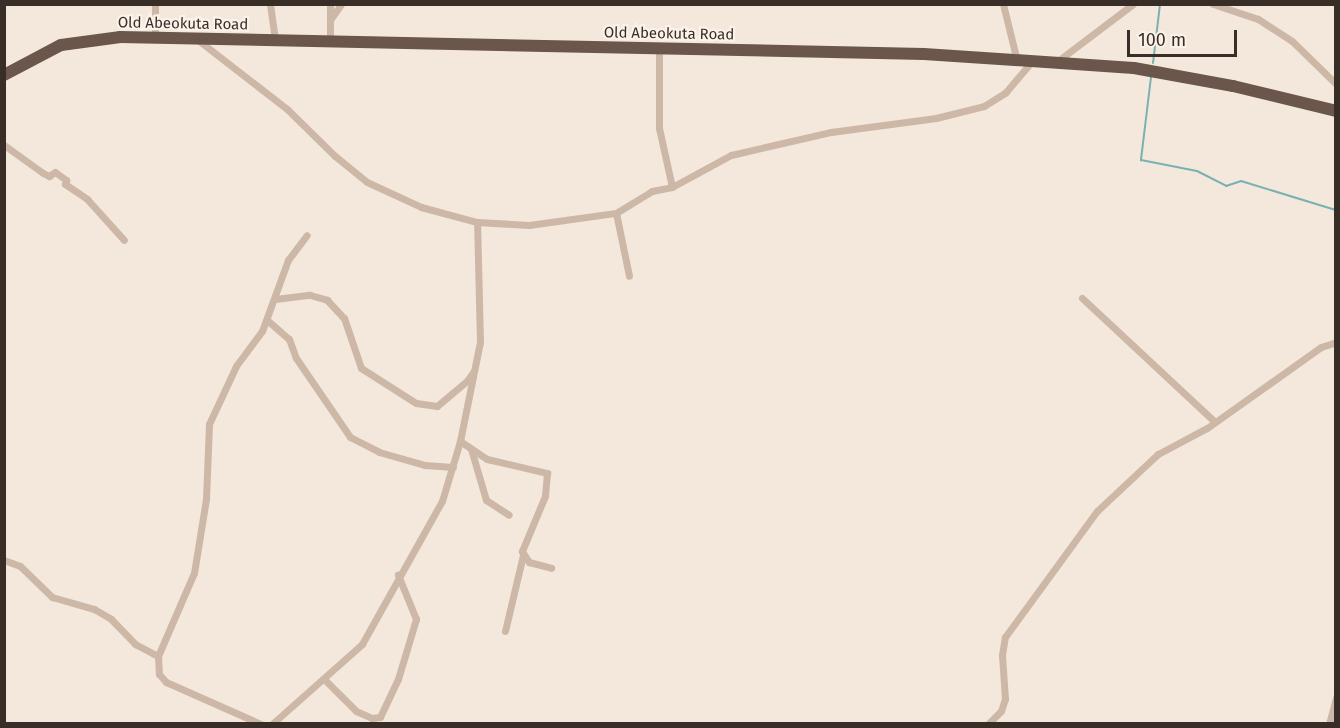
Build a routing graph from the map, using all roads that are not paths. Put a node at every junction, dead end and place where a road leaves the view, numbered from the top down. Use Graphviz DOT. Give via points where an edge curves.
graph roads {
  1 [pos="155,4"];
  2 [pos="270,4"];
  3 [pos="330,4"];
  4 [pos="341,4"];
  5 [pos="1003,4"];
  6 [pos="1133,4"];
  7 [pos="1213,4"];
  8 [pos="330,20"];
  9 [pos="155,37"];
  10 [pos="196,38"];
  11 [pos="275,40"];
  12 [pos="330,42"];
  13 [pos="659,49"];
  14 [pos="1016,57"];
  15 [pos="1034,58"];
  16 [pos="1059,60"];
  17 [pos="4,75"];
  18 [pos="1335,84"];
  19 [pos="1335,111"];
  20 [pos="4,145"];
  21 [pos="672,187"];
  22 [pos="616,213"];
  23 [pos="477,222"];
  24 [pos="307,235"];
  25 [pos="124,240"];
  26 [pos="629,276"];
  27 [pos="1082,298"];
  28 [pos="275,299"];
  29 [pos="267,321"];
  30 [pos="1335,342"];
  31 [pos="476,367"];
  32 [pos="1215,422"];
  33 [pos="460,441"];
  34 [pos="471,449"];
  35 [pos="453,467"];
  36 [pos="508,515"];
  37 [pos="523,555"];
  38 [pos="4,560"];
  39 [pos="551,568"];
  40 [pos="398,574"];
  41 [pos="505,631"];
  42 [pos="158,656"];
  43 [pos="324,679"];
  44 [pos="1335,698"];
  45 [pos="261,723"];
  46 [pos="272,723"];
  47 [pos="988,723"];
  48 [pos="1329,723"];
  1 -- 9 [label="street"];
  2 -- 11 [label="street"];
  3 -- 8 [label="street"];
  4 -- 8 [label="street"];
  5 -- 14 [label="street"];
  6 -- 16 [label="street"];
  7 -- 18 [label="street" via="1258,19 1292,41"];
  8 -- 12 [label="street"];
  9 -- 10 [label="highway, Old Abeokuta Road"];
  9 -- 17 [label="highway, Old Abeokuta Road" via="88,39 61,45"];
  10 -- 11 [label="highway, Old Abeokuta Road"];
  10 -- 23 [label="street" via="287,109 367,182 421,207"];
  11 -- 12 [label="highway, Old Abeokuta Road"];
  12 -- 13 [label="highway, Old Abeokuta Road"];
  13 -- 14 [label="highway, Old Abeokuta Road"];
  13 -- 21 [label="street" via="659,128"];
  14 -- 15 [label="highway, Old Abeokuta Road"];
  15 -- 16 [label="highway, Old Abeokuta Road"];
  15 -- 21 [label="street" via="1005,93 984,106 936,118 831,132 731,155"];
  16 -- 19 [label="highway, Old Abeokuta Road" via="1183,75"];
  20 -- 25 [label="street" via="43,174 56,172"];
  21 -- 22 [label="street" via="652,191"];
  22 -- 23 [label="street" via="529,225"];
  22 -- 26 [label="street"];
  23 -- 31 [label="street" via="481,319"];
  24 -- 28 [label="street" via="288,260"];
  27 -- 32 [label="street"];
  28 -- 29 [label="street"];
  28 -- 31 [label="street" via="310,295 327,300 344,318 361,368 416,403 437,406 467,381"];
  29 -- 35 [label="street" via="290,339 296,358 350,436 379,452 425,465"];
  29 -- 42 [label="street" via="222,391 209,424 206,499 194,573"];
  30 -- 32 [label="street" via="1321,347"];
  31 -- 33 [label="street"];
  32 -- 47 [label="street" via="1158,454 1097,511 1005,637 1005,699 1001,711"];
  33 -- 34 [label="street"];
  33 -- 35 [label="street"];
  34 -- 36 [label="street" via="486,500"];
  34 -- 37 [label="street" via="502,464 547,473 544,496"];
  35 -- 40 [label="street" via="426,535"];
  37 -- 39 [label="street" via="529,562"];
  37 -- 41 [label="street"];
  38 -- 42 [label="street" via="20,566 52,597 101,613 135,644"];
  40 -- 43 [label="street" via="362,644"];
  40 -- 43 [label="street" via="416,619 380,717 356,711"];
  42 -- 45 [label="street" via="159,674 166,682"];
  43 -- 46 [label="street"];
  44 -- 48 [label="street"];
}
